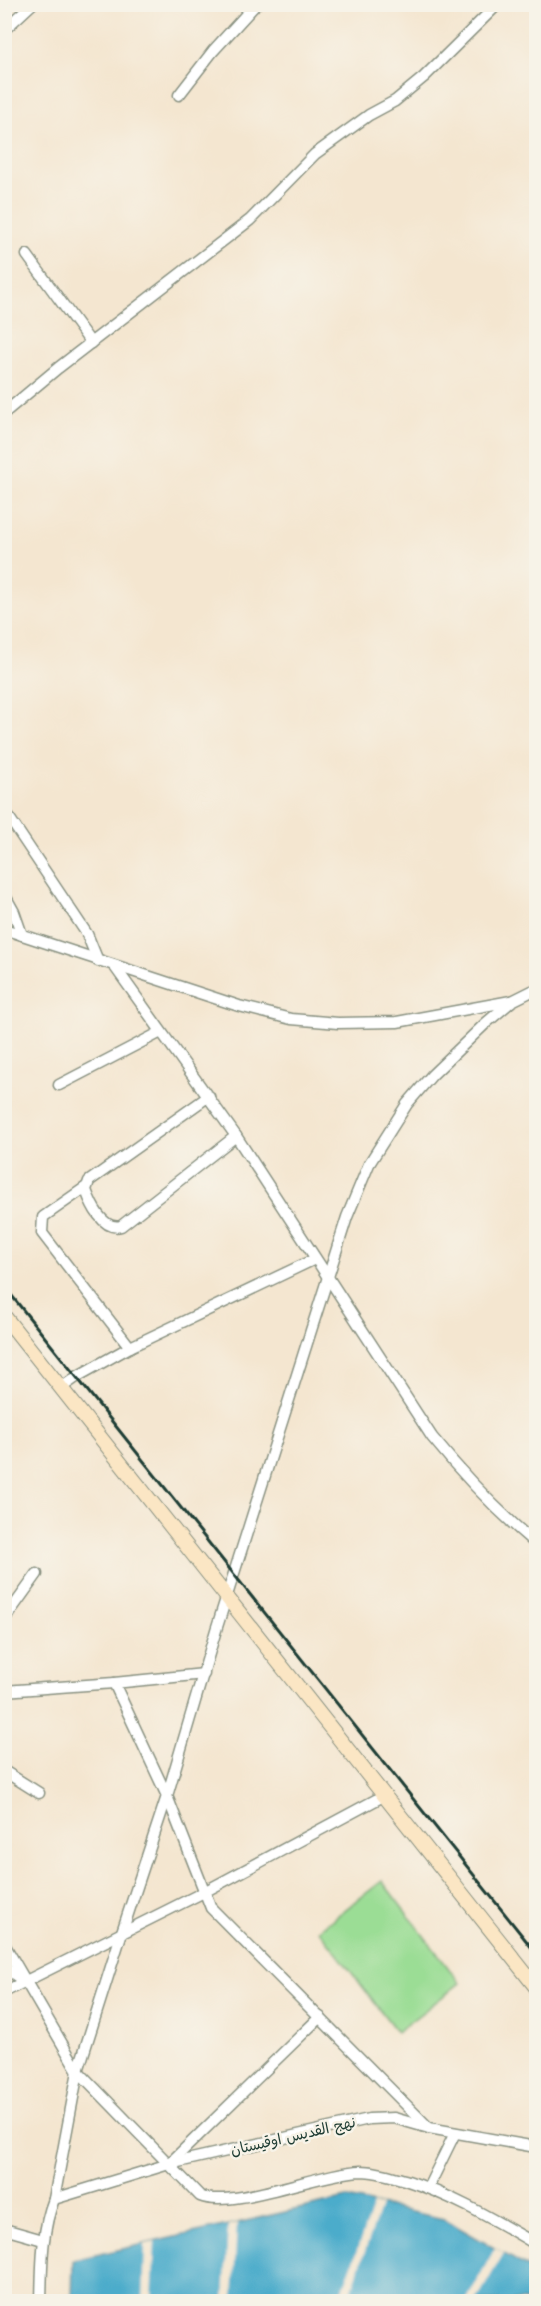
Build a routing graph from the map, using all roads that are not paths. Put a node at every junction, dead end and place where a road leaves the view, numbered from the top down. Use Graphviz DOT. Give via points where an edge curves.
graph roads {
  1 [pos="32,4"];
  2 [pos="256,4"];
  3 [pos="498,4"];
  4 [pos="4,30"];
  5 [pos="179,96"];
  6 [pos="27,255"];
  7 [pos="91,343"];
  8 [pos="4,413"];
  9 [pos="4,810"];
  10 [pos="4,894"];
  11 [pos="4,930"];
  12 [pos="22,935"];
  13 [pos="98,961"];
  14 [pos="116,967"];
  15 [pos="537,989"];
  16 [pos="512,1001"];
  17 [pos="161,1032"];
  18 [pos="59,1085"];
  19 [pos="209,1096"];
  20 [pos="236,1136"];
  21 [pos="86,1187"];
  22 [pos="315,1259"];
  23 [pos="327,1278"];
  24 [pos="4,1316"];
  25 [pos="130,1347"];
  26 [pos="62,1388"];
  27 [pos="535,1539"];
  28 [pos="37,1574"];
  29 [pos="227,1597"];
  30 [pos="4,1620"];
  31 [pos="204,1674"];
  32 [pos="114,1683"];
  33 [pos="4,1691"];
  34 [pos="4,1771"];
  35 [pos="39,1793"];
  36 [pos="385,1795"];
  37 [pos="167,1796"];
  38 [pos="204,1892"];
  39 [pos="122,1932"];
  40 [pos="4,1944"];
  41 [pos="4,1967"];
  42 [pos="25,1981"];
  43 [pos="537,1987"];
  44 [pos="4,1992"];
  45 [pos="320,2017"];
  46 [pos="78,2072"];
  47 [pos="429,2128"];
  48 [pos="455,2133"];
  49 [pos="531,2146"];
  50 [pos="537,2152"];
  51 [pos="169,2164"];
  52 [pos="428,2188"];
  53 [pos="54,2199"];
  54 [pos="4,2229"];
  55 [pos="43,2240"];
  56 [pos="537,2244"];
  57 [pos="40,2301"];
  1 -- 4 [label="street"];
  2 -- 5 [label="street"];
  3 -- 7 [label="street" via="424,77 322,149 250,220"];
  6 -- 7 [label="street"];
  7 -- 8 [label="street"];
  9 -- 13 [label="street" via="87,934"];
  10 -- 12 [label="street"];
  11 -- 12 [label="street"];
  12 -- 13 [label="street"];
  13 -- 14 [label="street"];
  14 -- 16 [label="street" via="239,1006 291,1018 338,1023 397,1022"];
  14 -- 17 [label="street"];
  15 -- 16 [label="street"];
  16 -- 23 [label="street" via="432,1075 394,1122 369,1164"];
  17 -- 18 [label="street"];
  17 -- 19 [label="street"];
  19 -- 20 [label="street"];
  19 -- 21 [label="street" via="99,1172"];
  20 -- 21 [label="street" via="117,1227 109,1225 96,1211"];
  20 -- 22 [label="street"];
  21 -- 25 [label="street" via="43,1218 42,1233"];
  22 -- 23 [label="street"];
  22 -- 25 [label="street"];
  23 -- 27 [label="street" via="432,1437 471,1483"];
  23 -- 29 [label="street"];
  24 -- 26 [label="street"];
  25 -- 26 [label="street"];
  26 -- 29 [label="street"];
  28 -- 30 [label="street"];
  29 -- 31 [label="street"];
  29 -- 36 [label="street"];
  31 -- 32 [label="street"];
  31 -- 37 [label="street"];
  32 -- 33 [label="street"];
  32 -- 37 [label="street"];
  34 -- 35 [label="street"];
  36 -- 38 [label="street"];
  36 -- 43 [label="street"];
  37 -- 38 [label="street"];
  37 -- 39 [label="street"];
  38 -- 39 [label="street"];
  38 -- 45 [label="street" via="211,1908"];
  39 -- 42 [label="street"];
  39 -- 46 [label="street"];
  40 -- 42 [label="street"];
  41 -- 42 [label="street"];
  42 -- 44 [label="street"];
  42 -- 46 [label="street"];
  45 -- 47 [label="street"];
  45 -- 51 [label="street"];
  46 -- 51 [label="street"];
  46 -- 53 [label="street"];
  47 -- 48 [label="street, نهج القديس اوقيستان"];
  47 -- 51 [label="street, نهج القديس اوقيستان" via="394,2118 369,2119"];
  48 -- 49 [label="street, نهج القديس اوقيستان"];
  48 -- 52 [label="street"];
  49 -- 50 [label="street"];
  51 -- 52 [label="street" via="210,2201 361,2171"];
  51 -- 53 [label="street, نهج القديس اوقيستان"];
  52 -- 56 [label="street"];
  53 -- 55 [label="street"];
  54 -- 55 [label="street"];
  55 -- 57 [label="street"];
}
